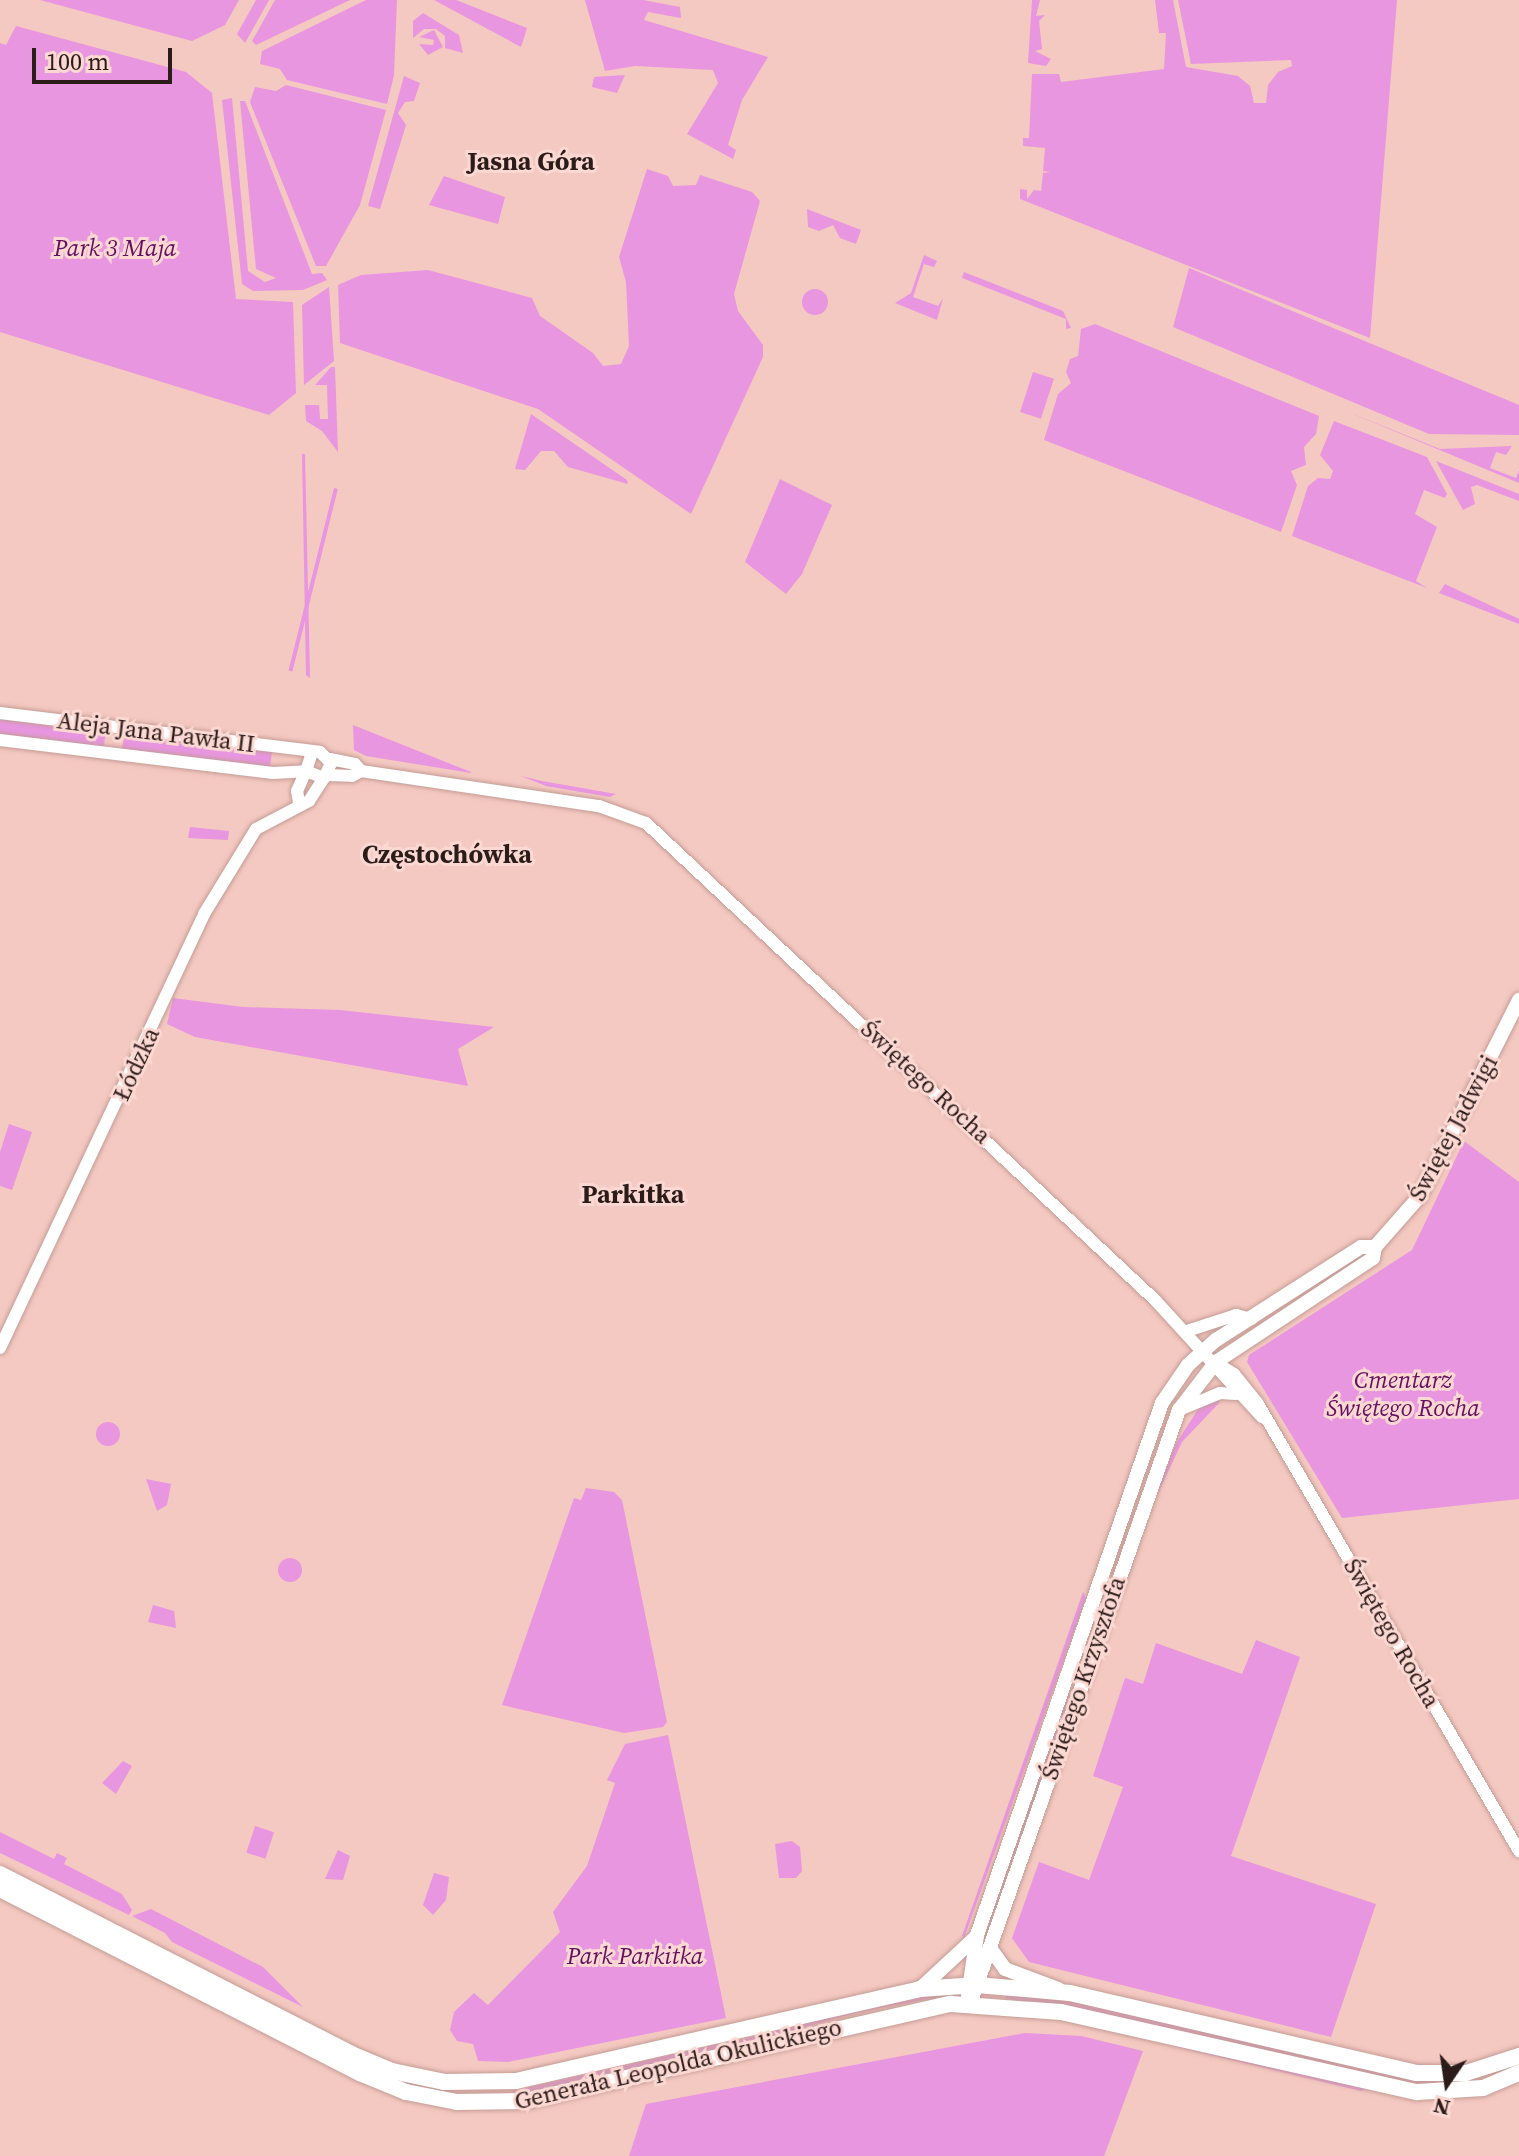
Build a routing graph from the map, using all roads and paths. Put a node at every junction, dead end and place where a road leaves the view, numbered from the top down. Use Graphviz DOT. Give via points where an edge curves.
graph roads {
  1 [pos="0,713"];
  2 [pos="0,740"];
  3 [pos="312,753"];
  4 [pos="330,759"];
  5 [pos="306,771"];
  6 [pos="361,771"];
  7 [pos="326,776"];
  8 [pos="299,803"];
  9 [pos="1519,1000"];
  10 [pos="1375,1247"];
  11 [pos="1251,1319"];
  12 [pos="1187,1331"];
  13 [pos="0,1348"];
  14 [pos="1205,1349"];
  15 [pos="1216,1362"];
  16 [pos="1236,1394"];
  17 [pos="1179,1410"];
  18 [pos="1262,1417"];
  19 [pos="1519,1851"];
  20 [pos="0,1874"];
  21 [pos="0,1889"];
  22 [pos="977,1935"];
  23 [pos="990,1948"];
  24 [pos="972,1985"];
  25 [pos="920,1989"];
  26 [pos="1070,1993"];
  27 [pos="970,2004"];
  28 [pos="1519,2056"];
  29 [pos="1519,2073"];
  1 -- 3 [label="street, Aleja Jana Pawła II"];
  2 -- 5 [label="street, Aleja Jana Pawła II" via="273,773"];
  3 -- 4 [label="street, Aleja Jana Pawła II"];
  3 -- 5 [label="street" via="304,763"];
  4 -- 6 [label="street" via="355,764"];
  4 -- 7 [label="street"];
  5 -- 7 [label="street"];
  5 -- 8 [label="street" via="297,791"];
  6 -- 7 [label="street"];
  6 -- 12 [label="street, Świętego Rocha" via="626,813 694,862"];
  7 -- 8 [label="street, Łódzka" via="315,796"];
  8 -- 13 [label="street, Łódzka" via="256,829 204,914"];
  9 -- 10 [label="main road, Świętej Jadwigi" via="1420,1196"];
  10 -- 11 [label="main road, Świętej Jadwigi" via="1361,1247"];
  10 -- 15 [label="main road, Świętej Jadwigi" via="1373,1258 1359,1269"];
  11 -- 12 [label="street" via="1236,1315"];
  11 -- 14 [label="main road, Świętej Jadwigi"];
  12 -- 14 [label="street, Świętego Rocha"];
  14 -- 15 [label="street, Świętego Rocha"];
  14 -- 22 [label="main road, Świętego Krzysztofa" via="1174,1384 1148,1435"];
  15 -- 16 [label="street, Świętego Rocha"];
  15 -- 17 [label="main road, Świętego Krzysztofa"];
  15 -- 18 [label="street, Świętego Rocha" via="1239,1380"];
  16 -- 17 [label="street" via="1220,1393"];
  16 -- 18 [label="street, Świętego Rocha"];
  17 -- 23 [label="main road, Świętego Krzysztofa"];
  18 -- 19 [label="street, Świętego Rocha"];
  20 -- 25 [label="main road, Generała Leopolda Okulickiego" via="351,2054 392,2071 444,2082 499,2083 563,2072"];
  21 -- 27 [label="main road, Generała Leopolda Okulickiego" via="360,2073 406,2092 457,2102 526,2101 898,2013"];
  22 -- 24 [label="main road"];
  22 -- 25 [label="main road"];
  23 -- 24 [label="main road, Świętego Krzysztofa"];
  23 -- 26 [label="main road" via="1005,1969"];
  24 -- 25 [label="main road, Generała Leopolda Okulickiego"];
  24 -- 26 [label="main road, Generała Leopolda Okulickiego"];
  24 -- 27 [label="main road"];
  26 -- 28 [label="main road, Generała Leopolda Okulickiego" via="1400,2071 1457,2074"];
  27 -- 29 [label="main road, Generała Leopolda Okulickiego" via="1061,2012 1417,2092 1483,2088"];
}
